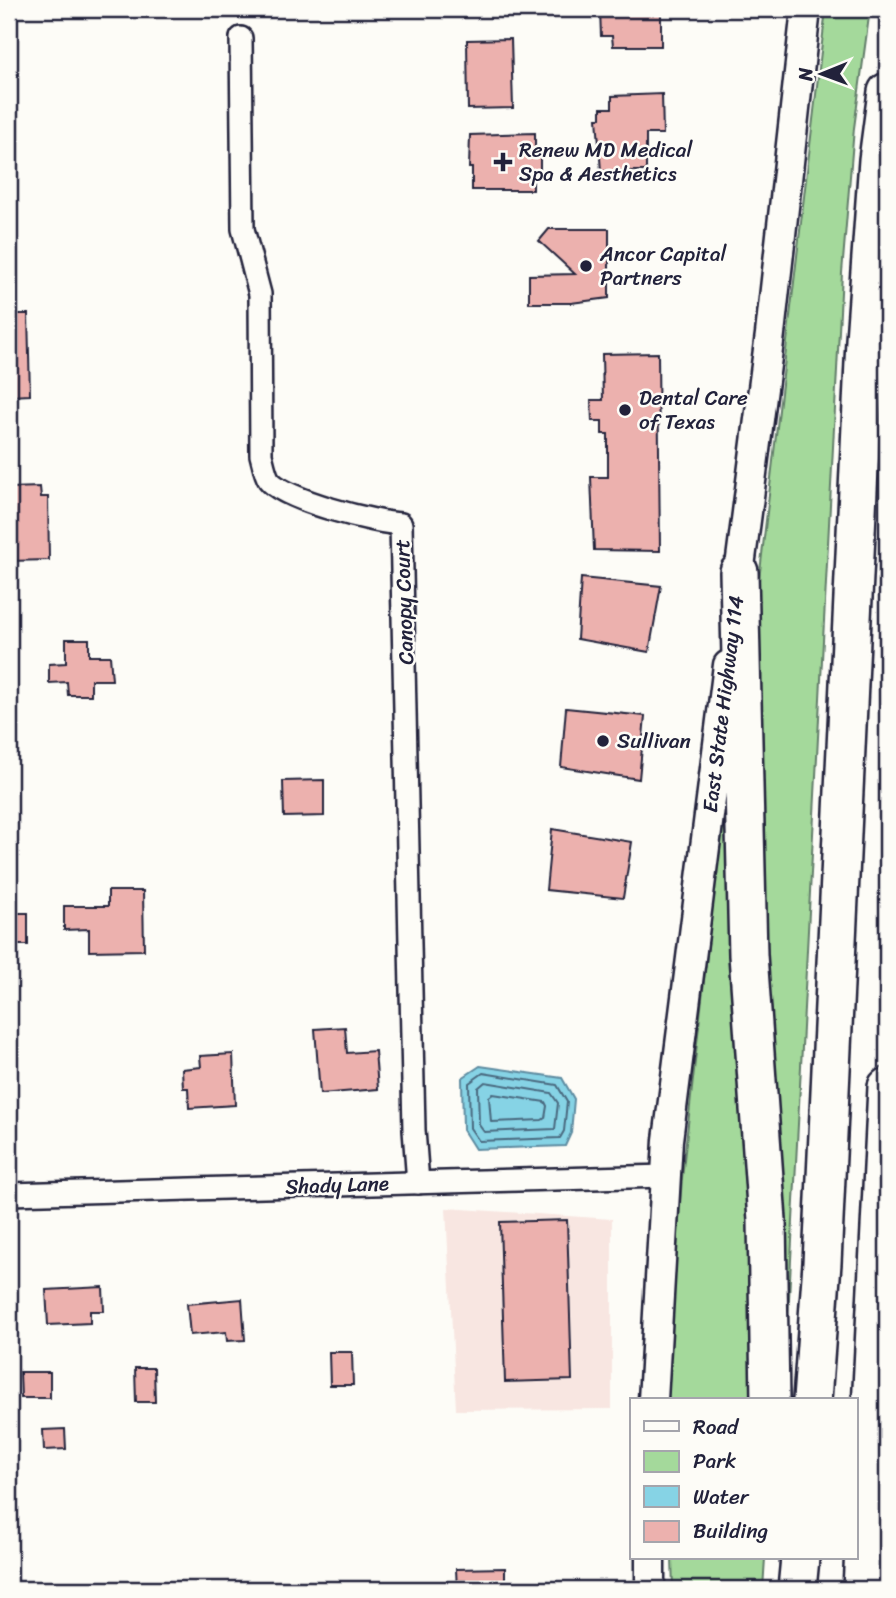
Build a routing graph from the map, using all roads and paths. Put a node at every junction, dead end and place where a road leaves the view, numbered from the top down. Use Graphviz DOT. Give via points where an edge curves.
graph roads {
  1 [pos="806,9"];
  2 [pos="241,38"];
  3 [pos="887,92"];
  4 [pos="739,572"];
  5 [pos="887,1087"];
  6 [pos="666,1176"];
  7 [pos="418,1183"];
  8 [pos="9,1194"];
  9 [pos="653,1398"];
  10 [pos="770,1398"];
  11 [pos="811,1398"];
  12 [pos="887,1481"];
  13 [pos="866,1531"];
  14 [pos="650,1560"];
  15 [pos="773,1560"];
  16 [pos="800,1560"];
  17 [pos="650,1589"];
  18 [pos="774,1589"];
  19 [pos="797,1589"];
  20 [pos="862,1589"];
  1 -- 4 [label="main road, East State Highway 114"];
  2 -- 7 [label="street, Canopy Court" via="243,229 260,295 261,455 269,480 286,494 383,523 401,524"];
  3 -- 11 [label="highway" via="865,340 822,1263"];
  4 -- 6 [label="main road, East State Highway 114"];
  4 -- 10 [label="highway" via="748,955 767,1220"];
  5 -- 13 [label="highway"];
  6 -- 7 [label="street, Shady Lane"];
  6 -- 9 [label="main road, East State Highway 114"];
  7 -- 8 [label="street, Shady Lane"];
  12 -- 13 [label="highway"];
  13 -- 20 [label="highway"];
  14 -- 17 [label="main road"];
  15 -- 18 [label="highway"];
  16 -- 19 [label="highway"];
}
